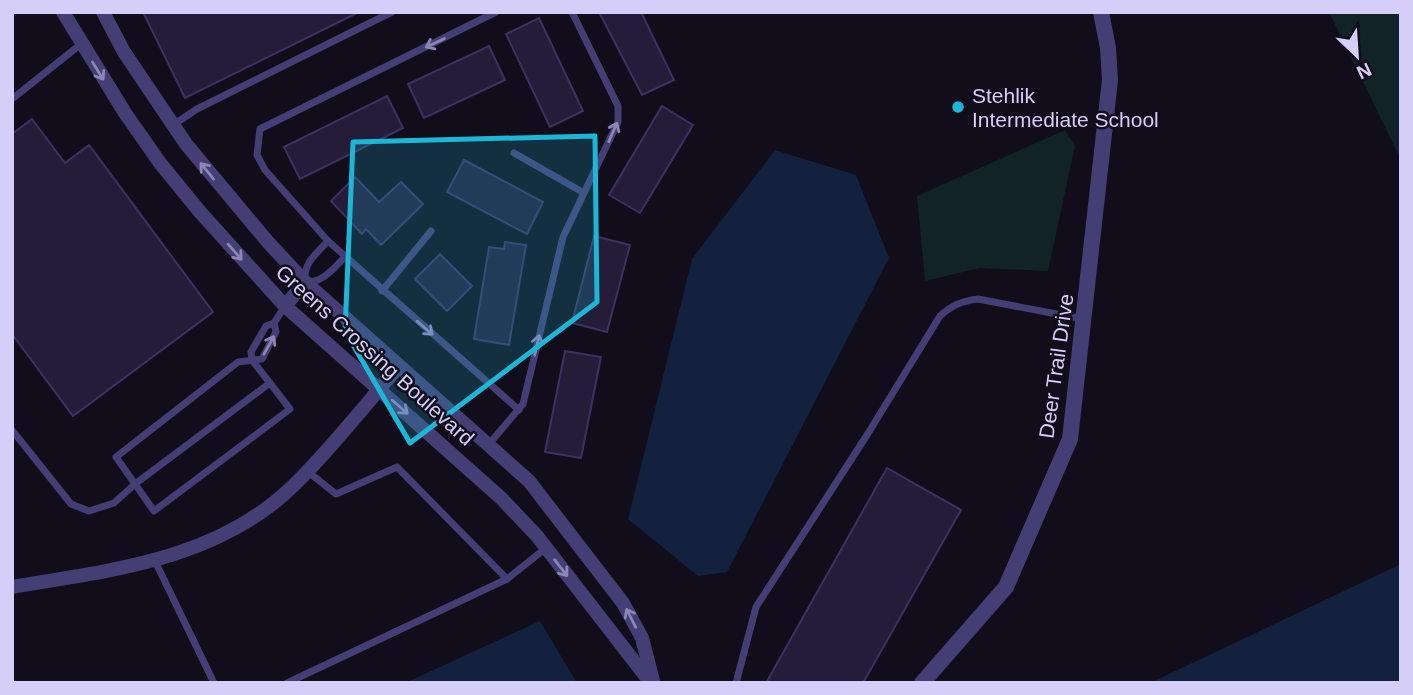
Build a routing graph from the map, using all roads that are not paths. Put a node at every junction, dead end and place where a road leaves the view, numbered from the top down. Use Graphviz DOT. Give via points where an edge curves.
graph roads {
  1 [pos="63,12"];
  2 [pos="103,12"];
  3 [pos="392,12"];
  4 [pos="496,12"];
  5 [pos="572,12"];
  6 [pos="1101,12"];
  7 [pos="81,44"];
  8 [pos="12,99"];
  9 [pos="172,125"];
  10 [pos="514,153"];
  11 [pos="584,193"];
  12 [pos="431,231"];
  13 [pos="328,241"];
  14 [pos="345,257"];
  15 [pos="305,282"];
  16 [pos="382,291"];
  17 [pos="285,306"];
  18 [pos="1084,319"];
  19 [pos="274,323"];
  20 [pos="252,360"];
  21 [pos="399,366"];
  22 [pos="270,383"];
  23 [pos="379,389"];
  24 [pos="519,410"];
  25 [pos="12,430"];
  26 [pos="489,444"];
  27 [pos="307,471"];
  28 [pos="135,484"];
  29 [pos="546,548"];
  30 [pos="155,561"];
  31 [pos="507,579"];
  32 [pos="12,587"];
  33 [pos="214,683"];
  34 [pos="287,683"];
  35 [pos="652,683"];
  36 [pos="736,683"];
  37 [pos="922,683"];
  1 -- 7 [label="street, Greens Crossing Boulevard"];
  2 -- 9 [label="street, Greens Crossing Boulevard"];
  3 -- 9 [label="lane"];
  4 -- 13 [label="lane, one-way" via="260,129 257,155 265,170"];
  11 -- 5 [label="lane, one-way" via="618,122 618,106"];
  6 -- 18 [label="street, Deer Trail Drive" via="1110,80"];
  7 -- 8 [label="lane"];
  7 -- 17 [label="street, Greens Crossing Boulevard, one-way" via="160,163"];
  15 -- 9 [label="street, Greens Crossing Boulevard, one-way" via="224,192"];
  10 -- 11 [label="lane"];
  24 -- 11 [label="lane, one-way" via="563,237"];
  12 -- 16 [label="lane"];
  13 -- 14 [label="lane"];
  13 -- 15 [label="lane" via="307,263"];
  14 -- 15 [label="lane" via="324,278"];
  14 -- 16 [label="lane"];
  15 -- 17 [label="street"];
  15 -- 21 [label="street, Greens Crossing Boulevard"];
  16 -- 24 [label="lane, one-way"];
  17 -- 19 [label="lane"];
  17 -- 23 [label="street, Greens Crossing Boulevard"];
  18 -- 36 [label="lane" via="978,299 964,300 940,316 756,607"];
  18 -- 37 [label="street, Deer Trail Drive" via="1070,439 1006,587"];
  19 -- 20 [label="lane" via="266,326 251,352"];
  20 -- 19 [label="lane, one-way" via="262,359 276,332"];
  20 -- 22 [label="lane"];
  20 -- 28 [label="lane" via="238,362 116,457"];
  21 -- 23 [label="street"];
  21 -- 26 [label="street, Greens Crossing Boulevard"];
  22 -- 28 [label="lane"];
  22 -- 28 [label="lane" via="290,409 154,512"];
  23 -- 27 [label="street"];
  23 -- 29 [label="street, Greens Crossing Boulevard, one-way" via="501,498"];
  24 -- 26 [label="lane"];
  25 -- 28 [label="lane" via="71,504 89,511 102,507 114,503"];
  35 -- 26 [label="street, Greens Crossing Boulevard, one-way" via="642,638 623,603 529,481"];
  27 -- 30 [label="street" via="253,518 216,539"];
  27 -- 31 [label="lane" via="336,494 397,467"];
  29 -- 31 [label="lane"];
  29 -- 35 [label="street, Greens Crossing Boulevard, one-way"];
  30 -- 32 [label="street"];
  30 -- 33 [label="lane"];
  31 -- 34 [label="lane"];
}
